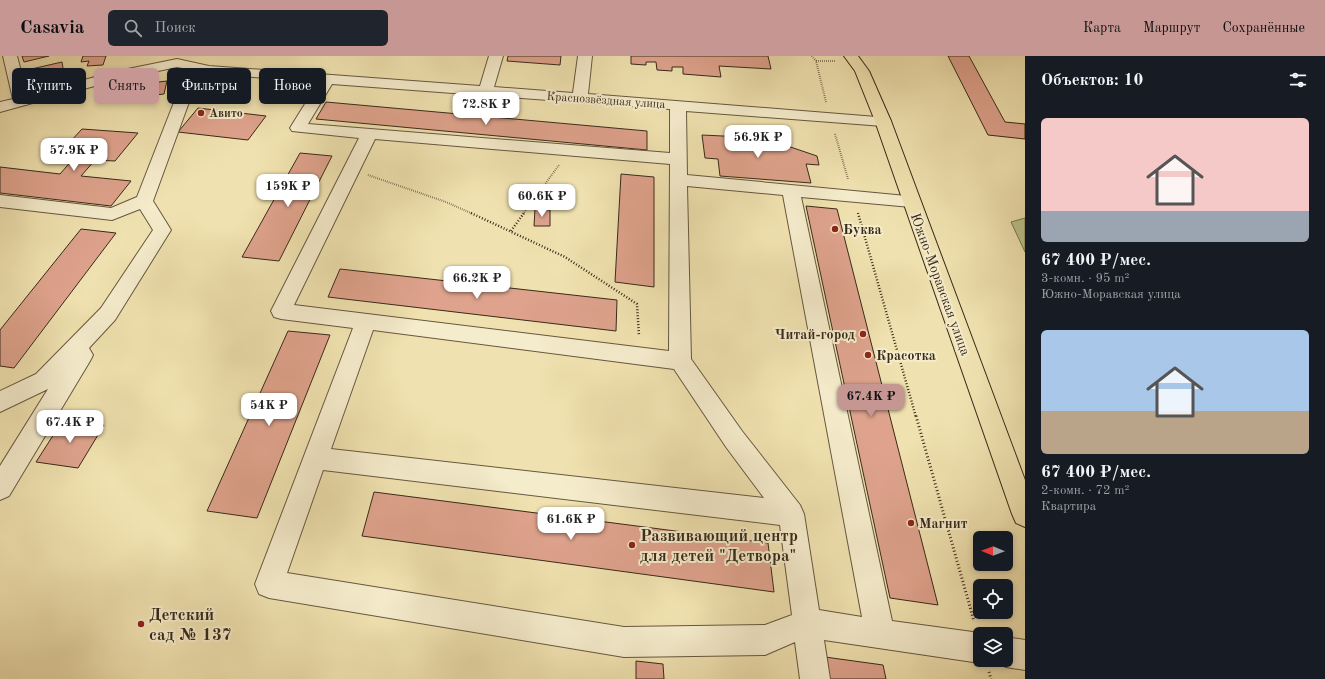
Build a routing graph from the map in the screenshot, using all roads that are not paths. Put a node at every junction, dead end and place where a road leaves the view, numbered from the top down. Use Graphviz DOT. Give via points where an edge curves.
graph roads {
  1 [pos="10,56"];
  2 [pos="496,56"];
  3 [pos="585,56"];
  4 [pos="852,56"];
  5 [pos="183,62"];
  6 [pos="13,68"];
  7 [pos="327,79"];
  8 [pos="86,84"];
  9 [pos="486,91"];
  10 [pos="580,99"];
  11 [pos="12,104"];
  12 [pos="678,106"];
  13 [pos="0,107"];
  14 [pos="883,121"];
  15 [pos="369,134"];
  16 [pos="679,170"];
  17 [pos="791,190"];
  18 [pos="0,201"];
  19 [pos="144,201"];
  20 [pos="911,202"];
  21 [pos="108,314"];
  22 [pos="366,321"];
  23 [pos="680,361"];
  24 [pos="0,402"];
  25 [pos="315,458"];
  26 [pos="0,488"];
  27 [pos="791,514"];
  28 [pos="1025,514"];
  29 [pos="807,623"];
  30 [pos="880,634"];
  31 [pos="973,647"];
  32 [pos="1013,653"];
  33 [pos="1025,655"];
  34 [pos="815,679"];
  1 -- 6 [label="street"];
  2 -- 9 [label="street"];
  3 -- 10 [label="street"];
  4 -- 14 [label="main road, Южно-Моравская улица" via="862,71"];
  5 -- 7 [label="street, Краснозвёздная улица" via="209,70"];
  5 -- 8 [label="street, Краснозвёздная улица"];
  5 -- 19 [label="street" via="188,88"];
  7 -- 9 [label="street, Краснозвёздная улица"];
  7 -- 15 [label="street" via="298,128"];
  9 -- 10 [label="street, Краснозвёздная улица"];
  10 -- 12 [label="street, Краснозвёздная улица"];
  11 -- 13 [label="street, Краснозвёздная улица"];
  12 -- 14 [label="street, Краснозвёздная улица"];
  12 -- 16 [label="street"];
  14 -- 20 [label="main road, Южно-Моравская улица"];
  15 -- 16 [label="street"];
  15 -- 22 [label="street" via="281,311"];
  16 -- 17 [label="street"];
  16 -- 23 [label="street"];
  17 -- 20 [label="street"];
  17 -- 30 [label="street"];
  18 -- 19 [label="street" via="112,214"];
  19 -- 21 [label="street" via="162,230"];
  20 -- 28 [label="main road, Южно-Моравская улица"];
  21 -- 24 [label="street" via="44,382"];
  21 -- 26 [label="street"];
  22 -- 23 [label="street"];
  22 -- 25 [label="street"];
  23 -- 27 [label="street" via="734,439"];
  25 -- 27 [label="street"];
  25 -- 29 [label="street" via="269,584 624,642 765,640"];
  27 -- 29 [label="street"];
  29 -- 30 [label="street"];
  29 -- 34 [label="street"];
  30 -- 31 [label="street"];
  32 -- 33 [label="street"];
}
